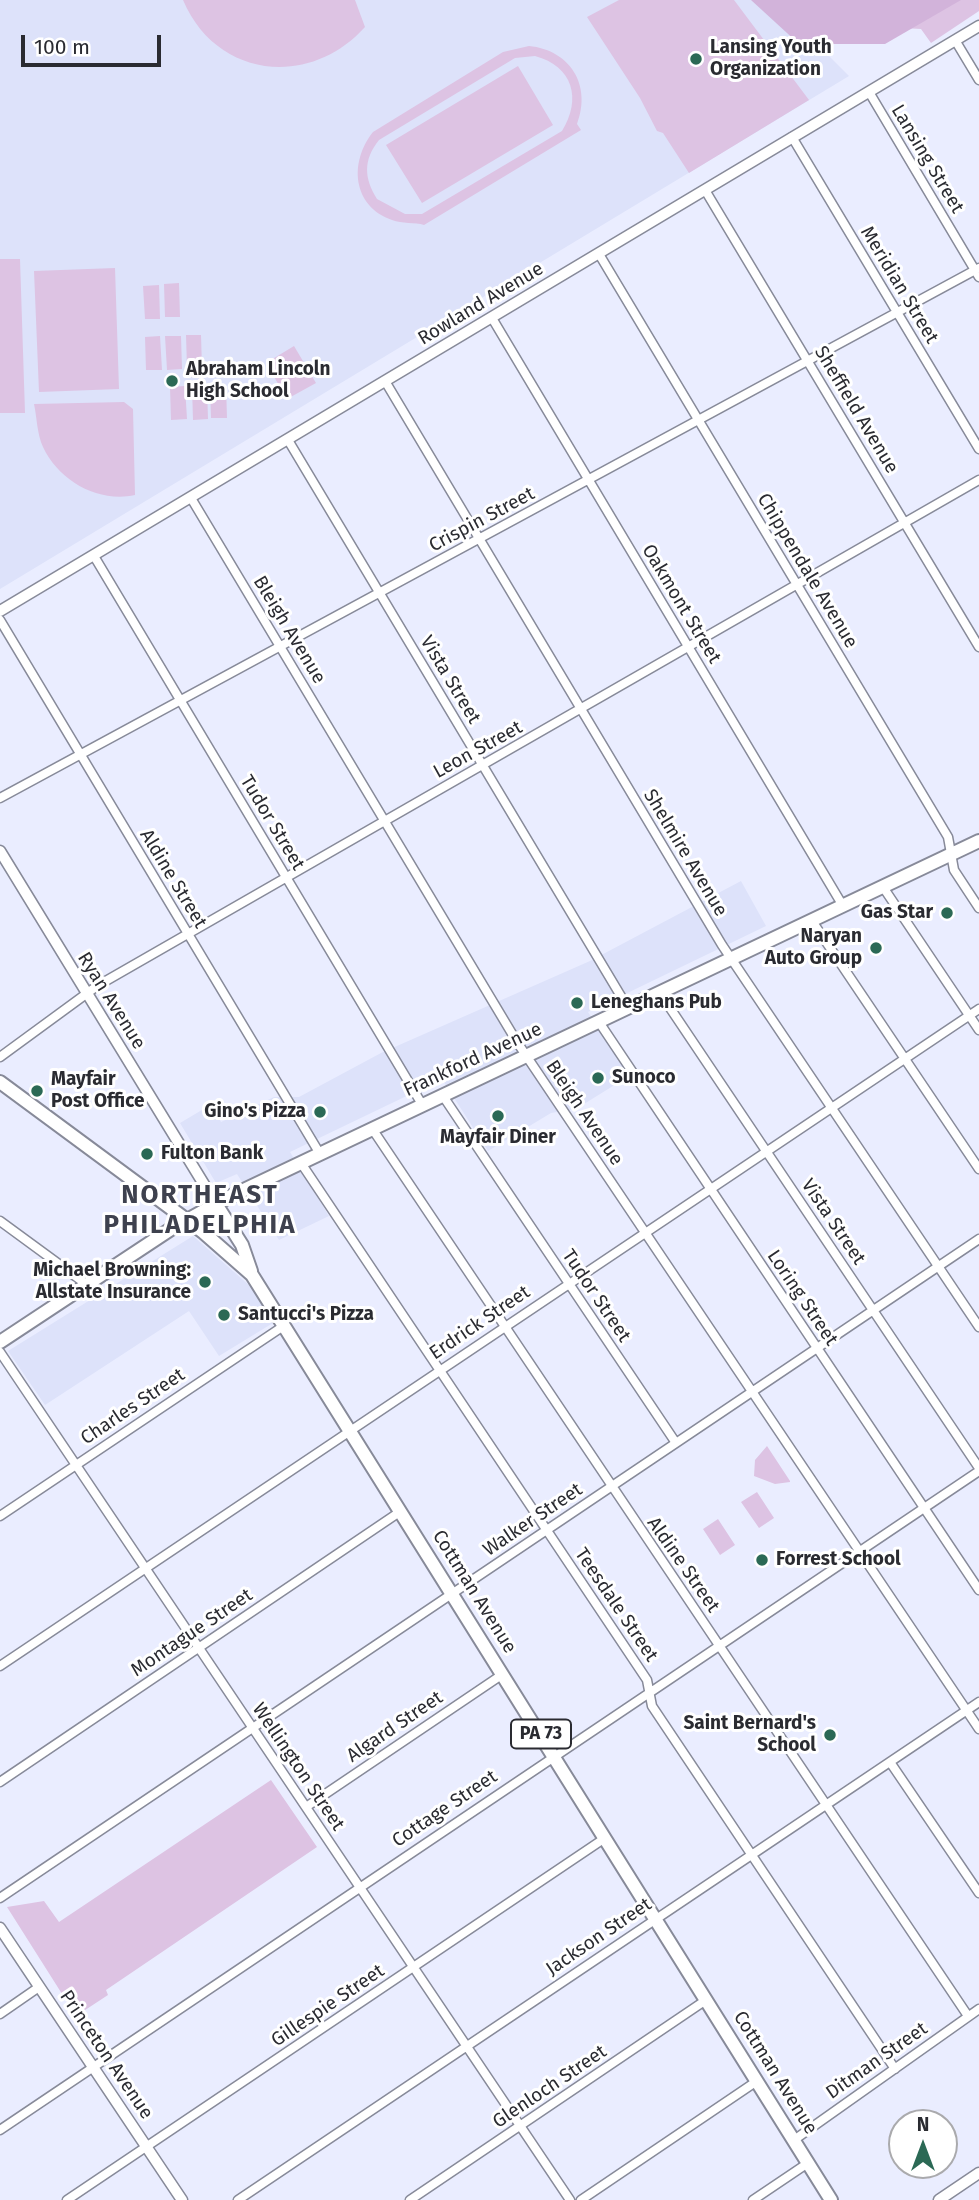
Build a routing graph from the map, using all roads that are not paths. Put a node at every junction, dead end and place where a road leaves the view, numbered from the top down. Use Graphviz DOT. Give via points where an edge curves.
graph roads {
  1 [pos="979,26"];
  2 [pos="955,40"];
  3 [pos="979,80"];
  4 [pos="869,92"];
  5 [pos="792,138"];
  6 [pos="705,190"];
  7 [pos="599,254"];
  8 [pos="978,272"];
  9 [pos="897,312"];
  10 [pos="492,318"];
  11 [pos="808,361"];
  12 [pos="384,382"];
  13 [pos="698,420"];
  14 [pos="288,440"];
  15 [pos="979,449"];
  16 [pos="589,480"];
  17 [pos="979,480"];
  18 [pos="191,498"];
  19 [pos="905,523"];
  20 [pos="479,539"];
  21 [pos="94,556"];
  22 [pos="797,585"];
  23 [pos="380,593"];
  24 [pos="0,611"];
  25 [pos="0,620"];
  26 [pos="280,647"];
  27 [pos="689,647"];
  28 [pos="979,647"];
  29 [pos="181,701"];
  30 [pos="581,709"];
  31 [pos="81,755"];
  32 [pos="483,766"];
  33 [pos="0,798"];
  34 [pos="385,822"];
  35 [pos="979,841"];
  36 [pos="0,851"];
  37 [pos="951,855"];
  38 [pos="287,879"];
  39 [pos="883,887"];
  40 [pos="844,906"];
  41 [pos="979,908"];
  42 [pos="812,921"];
  43 [pos="188,935"];
  44 [pos="732,959"];
  45 [pos="87,993"];
  46 [pos="660,993"];
  47 [pos="628,1008"];
  48 [pos="979,1009"];
  49 [pos="969,1015"];
  50 [pos="599,1022"];
  51 [pos="979,1030"];
  52 [pos="527,1056"];
  53 [pos="0,1058"];
  54 [pos="905,1058"];
  55 [pos="0,1082"];
  56 [pos="443,1096"];
  57 [pos="423,1106"];
  58 [pos="831,1107"];
  59 [pos="373,1130"];
  60 [pos="767,1151"];
  61 [pos="320,1154"];
  62 [pos="301,1163"];
  63 [pos="979,1169"];
  64 [pos="710,1189"];
  65 [pos="216,1204"];
  66 [pos="186,1220"];
  67 [pos="0,1221"];
  68 [pos="645,1232"];
  69 [pos="979,1240"];
  70 [pos="938,1267"];
  71 [pos="252,1275"];
  72 [pos="568,1283"];
  73 [pos="86,1284"];
  74 [pos="873,1311"];
  75 [pos="285,1325"];
  76 [pos="503,1326"];
  77 [pos="979,1327"];
  78 [pos="0,1342"];
  79 [pos="817,1349"];
  80 [pos="0,1352"];
  81 [pos="439,1369"];
  82 [pos="752,1392"];
  83 [pos="350,1429"];
  84 [pos="676,1443"];
  85 [pos="75,1464"];
  86 [pos="979,1470"];
  87 [pos="611,1487"];
  88 [pos="924,1508"];
  89 [pos="401,1511"];
  90 [pos="0,1516"];
  91 [pos="547,1530"];
  92 [pos="859,1551"];
  93 [pos="144,1568"];
  94 [pos="979,1590"];
  95 [pos="452,1592"];
  96 [pos="718,1643"];
  97 [pos="199,1648"];
  98 [pos="0,1666"];
  99 [pos="503,1674"];
  100 [pos="648,1693"];
  101 [pos="979,1702"];
  102 [pos="967,1711"];
  103 [pos="252,1727"];
  104 [pos="979,1729"];
  105 [pos="554,1755"];
  106 [pos="890,1762"];
  107 [pos="0,1782"];
  108 [pos="825,1803"];
  109 [pos="306,1807"];
  110 [pos="605,1838"];
  111 [pos="751,1855"];
  112 [pos="359,1886"];
  113 [pos="979,1893"];
  114 [pos="0,1898"];
  115 [pos="655,1918"];
  116 [pos="0,1928"];
  117 [pos="414,1967"];
  118 [pos="39,1987"];
  119 [pos="706,2000"];
  120 [pos="979,2009"];
  121 [pos="0,2014"];
  122 [pos="968,2016"];
  123 [pos="467,2046"];
  124 [pos="93,2067"];
  125 [pos="895,2069"];
  126 [pos="757,2081"];
  127 [pos="520,2126"];
  128 [pos="0,2130"];
  129 [pos="794,2140"];
  130 [pos="146,2147"];
  131 [pos="808,2163"];
  132 [pos="979,2173"];
  133 [pos="67,2200"];
  134 [pos="182,2200"];
  135 [pos="238,2200"];
  136 [pos="410,2200"];
  137 [pos="570,2200"];
  138 [pos="581,2200"];
  139 [pos="753,2200"];
  140 [pos="831,2200"];
  141 [pos="939,2200"];
  1 -- 2 [label="street, Rowland Avenue"];
  2 -- 3 [label="street"];
  2 -- 4 [label="street, Rowland Avenue"];
  4 -- 5 [label="street, Rowland Avenue"];
  4 -- 8 [label="street, Lansing Street"];
  5 -- 6 [label="street, Rowland Avenue"];
  5 -- 9 [label="street, Meridian Street"];
  6 -- 7 [label="street, Rowland Avenue"];
  6 -- 11 [label="street, Sheffield Avenue"];
  7 -- 10 [label="street, Rowland Avenue"];
  7 -- 13 [label="street, Chippendale Avenue"];
  8 -- 9 [label="street, Crispin Street"];
  9 -- 11 [label="street, Crispin Street"];
  9 -- 15 [label="street, Meridian Street"];
  10 -- 12 [label="street, Rowland Avenue"];
  10 -- 16 [label="street, Oakmont Street"];
  11 -- 13 [label="street, Crispin Street"];
  11 -- 19 [label="street, Sheffield Avenue"];
  12 -- 14 [label="street, Rowland Avenue"];
  12 -- 20 [label="street, Shelmire Avenue"];
  13 -- 16 [label="street, Crispin Street"];
  13 -- 22 [label="street, Chippendale Avenue"];
  14 -- 18 [label="street, Rowland Avenue"];
  14 -- 23 [label="street, Vista Street"];
  16 -- 20 [label="street, Crispin Street"];
  16 -- 27 [label="street, Oakmont Street"];
  17 -- 19 [label="street, Leon Street"];
  18 -- 21 [label="street, Rowland Avenue"];
  18 -- 26 [label="street, Bleigh Avenue"];
  19 -- 22 [label="street, Leon Street"];
  19 -- 28 [label="street, Sheffield Avenue"];
  20 -- 23 [label="street, Crispin Street"];
  20 -- 30 [label="street, Shelmire Avenue"];
  21 -- 24 [label="street, Rowland Avenue"];
  21 -- 29 [label="street, Tudor Street"];
  22 -- 27 [label="street, Leon Street"];
  22 -- 37 [label="street, Chippendale Avenue" via="948,837"];
  23 -- 26 [label="street, Crispin Street"];
  23 -- 32 [label="street, Vista Street"];
  25 -- 31 [label="street, Aldine Street"];
  26 -- 29 [label="street, Crispin Street"];
  26 -- 34 [label="street, Bleigh Avenue"];
  27 -- 30 [label="street, Leon Street"];
  27 -- 40 [label="street, Oakmont Street"];
  29 -- 31 [label="street, Crispin Street"];
  29 -- 38 [label="street, Tudor Street"];
  30 -- 32 [label="street, Leon Street"];
  30 -- 44 [label="street, Shelmire Avenue"];
  31 -- 33 [label="street, Crispin Street"];
  31 -- 43 [label="street, Aldine Street"];
  32 -- 34 [label="street, Leon Street"];
  32 -- 47 [label="street, Vista Street"];
  34 -- 38 [label="street, Leon Street"];
  34 -- 52 [label="street, Bleigh Avenue"];
  35 -- 37 [label="main road, Frankford Avenue"];
  36 -- 45 [label="street, Ryan Avenue"];
  37 -- 39 [label="main road, Frankford Avenue"];
  37 -- 41 [label="street, Chippendale Avenue" via="954,870"];
  38 -- 43 [label="street, Leon Street"];
  38 -- 57 [label="street, Tudor Street"];
  39 -- 40 [label="main road, Frankford Avenue"];
  39 -- 49 [label="street"];
  40 -- 42 [label="main road, Frankford Avenue"];
  42 -- 44 [label="main road, Frankford Avenue"];
  42 -- 54 [label="street"];
  43 -- 45 [label="street, Leon Street"];
  43 -- 61 [label="street, Aldine Street"];
  44 -- 46 [label="main road, Frankford Avenue"];
  44 -- 58 [label="street, Shelmire Avenue"];
  45 -- 53 [label="street, Leon Street"];
  45 -- 65 [label="street, Ryan Avenue"];
  46 -- 47 [label="main road, Frankford Avenue"];
  46 -- 60 [label="street, Vista Street"];
  47 -- 50 [label="main road, Frankford Avenue"];
  48 -- 49 [label="street, Erdrick Street"];
  49 -- 51 [label="street"];
  49 -- 54 [label="street, Erdrick Street"];
  50 -- 52 [label="main road, Frankford Avenue"];
  50 -- 64 [label="street, Loring Street"];
  52 -- 56 [label="main road, Frankford Avenue"];
  52 -- 68 [label="street, Bleigh Avenue"];
  54 -- 58 [label="street, Erdrick Street"];
  54 -- 63 [label="street"];
  55 -- 66 [label="main road, Cottman Avenue / PA 73"];
  56 -- 57 [label="main road, Frankford Avenue"];
  56 -- 72 [label="street, Tudor Street"];
  57 -- 59 [label="main road, Frankford Avenue"];
  58 -- 60 [label="street, Erdrick Street"];
  58 -- 70 [label="street, Shelmire Avenue"];
  59 -- 61 [label="main road, Frankford Avenue"];
  59 -- 76 [label="street, Aldine Street"];
  60 -- 64 [label="street, Erdrick Street"];
  60 -- 74 [label="street, Vista Street"];
  61 -- 62 [label="main road, Frankford Avenue"];
  62 -- 65 [label="main road, Frankford Avenue"];
  62 -- 81 [label="street, Teesdale Street"];
  64 -- 68 [label="street, Erdrick Street"];
  64 -- 79 [label="street, Loring Street"];
  65 -- 66 [label="main road, Frankford Avenue"];
  65 -- 71 [label="main road" via="242,1245"];
  66 -- 71 [label="main road, Cottman Avenue / PA 73"];
  66 -- 73 [label="main road, Frankford Avenue"];
  67 -- 73 [label="street"];
  68 -- 72 [label="street, Erdrick Street"];
  68 -- 82 [label="street, Bleigh Avenue"];
  69 -- 70 [label="street, Walker Street"];
  70 -- 74 [label="street, Walker Street"];
  70 -- 77 [label="street, Shelmire Avenue"];
  71 -- 75 [label="main road, Cottman Avenue / PA 73"];
  72 -- 76 [label="street, Erdrick Street"];
  72 -- 84 [label="street, Tudor Street"];
  73 -- 78 [label="main road, Frankford Avenue"];
  74 -- 79 [label="street, Walker Street"];
  74 -- 86 [label="street, Vista Street"];
  75 -- 83 [label="main road, Cottman Avenue / PA 73"];
  75 -- 85 [label="street, Charles Street"];
  76 -- 81 [label="street, Erdrick Street"];
  76 -- 87 [label="street, Aldine Street"];
  79 -- 82 [label="street, Walker Street"];
  79 -- 88 [label="street, Loring Street"];
  80 -- 85 [label="street, Wellington Street"];
  81 -- 83 [label="street, Erdrick Street"];
  81 -- 91 [label="street, Teesdale Street"];
  82 -- 84 [label="street, Walker Street"];
  82 -- 92 [label="street, Bleigh Avenue"];
  83 -- 89 [label="main road, Cottman Avenue / PA 73"];
  83 -- 93 [label="street, Erdrick Street"];
  84 -- 87 [label="street, Walker Street"];
  85 -- 90 [label="street, Charles Street"];
  85 -- 93 [label="street, Wellington Street"];
  86 -- 88 [label="street, Cottage Street"];
  87 -- 91 [label="street, Walker Street"];
  87 -- 96 [label="street, Aldine Street"];
  88 -- 92 [label="street, Cottage Street"];
  88 -- 94 [label="street, Loring Street"];
  89 -- 95 [label="main road, Cottman Avenue / PA 73"];
  89 -- 97 [label="street, Montague Street"];
  91 -- 95 [label="street, Walker Street"];
  91 -- 100 [label="street, Teesdale Street" via="647,1680"];
  92 -- 96 [label="street, Cottage Street"];
  92 -- 102 [label="street, Bleigh Avenue"];
  93 -- 97 [label="street, Wellington Street"];
  93 -- 98 [label="street, Erdrick Street"];
  95 -- 99 [label="main road, Cottman Avenue / PA 73"];
  95 -- 103 [label="street, Walker Street"];
  96 -- 100 [label="street, Cottage Street"];
  96 -- 108 [label="street, Aldine Street"];
  97 -- 103 [label="street, Wellington Street"];
  97 -- 107 [label="street, Montague Street"];
  99 -- 105 [label="main road, Cottman Avenue / PA 73"];
  99 -- 109 [label="street, Algard Street"];
  100 -- 105 [label="street, Cottage Street"];
  100 -- 111 [label="street, Teesdale Street" via="649,1703"];
  101 -- 102 [label="street, Jackson Street"];
  102 -- 104 [label="street, Bleigh Avenue"];
  102 -- 106 [label="street, Jackson Street"];
  103 -- 109 [label="street, Wellington Street"];
  103 -- 114 [label="street, Walker Street"];
  105 -- 110 [label="main road, Cottman Avenue / PA 73"];
  105 -- 112 [label="street, Cottage Street"];
  106 -- 108 [label="street, Jackson Street"];
  106 -- 113 [label="street"];
  108 -- 111 [label="street, Jackson Street"];
  108 -- 122 [label="street, Aldine Street"];
  109 -- 112 [label="street, Wellington Street"];
  110 -- 115 [label="main road, Cottman Avenue / PA 73"];
  110 -- 117 [label="street, Gillespie Street"];
  111 -- 115 [label="street, Jackson Street"];
  111 -- 125 [label="street, Teesdale Street"];
  112 -- 117 [label="street, Wellington Street"];
  112 -- 124 [label="street, Cottage Street"];
  115 -- 119 [label="main road, Cottman Avenue / PA 73"];
  115 -- 123 [label="street, Jackson Street"];
  116 -- 118 [label="street, Princeton Avenue"];
  117 -- 123 [label="street, Wellington Street"];
  117 -- 130 [label="street, Gillespie Street"];
  118 -- 121 [label="street"];
  118 -- 124 [label="street, Princeton Avenue"];
  119 -- 126 [label="main road, Cottman Avenue / PA 73"];
  119 -- 127 [label="street, Glenloch Street"];
  120 -- 122 [label="street, Ditman Street"];
  122 -- 125 [label="street, Ditman Street"];
  123 -- 127 [label="street, Wellington Street"];
  123 -- 135 [label="street, Jackson Street"];
  124 -- 128 [label="street, Cottage Street"];
  124 -- 130 [label="street, Princeton Avenue"];
  125 -- 129 [label="street, Ditman Street"];
  126 -- 129 [label="main road, Cottman Avenue / PA 73"];
  126 -- 138 [label="street"];
  127 -- 136 [label="street, Glenloch Street"];
  127 -- 137 [label="street, Wellington Street"];
  129 -- 131 [label="main road, Cottman Avenue / PA 73"];
  130 -- 133 [label="street, Gillespie Street"];
  130 -- 134 [label="street, Princeton Avenue"];
  131 -- 139 [label="street"];
  131 -- 140 [label="main road, Cottman Avenue / PA 73"];
  132 -- 141 [label="street"];
}
